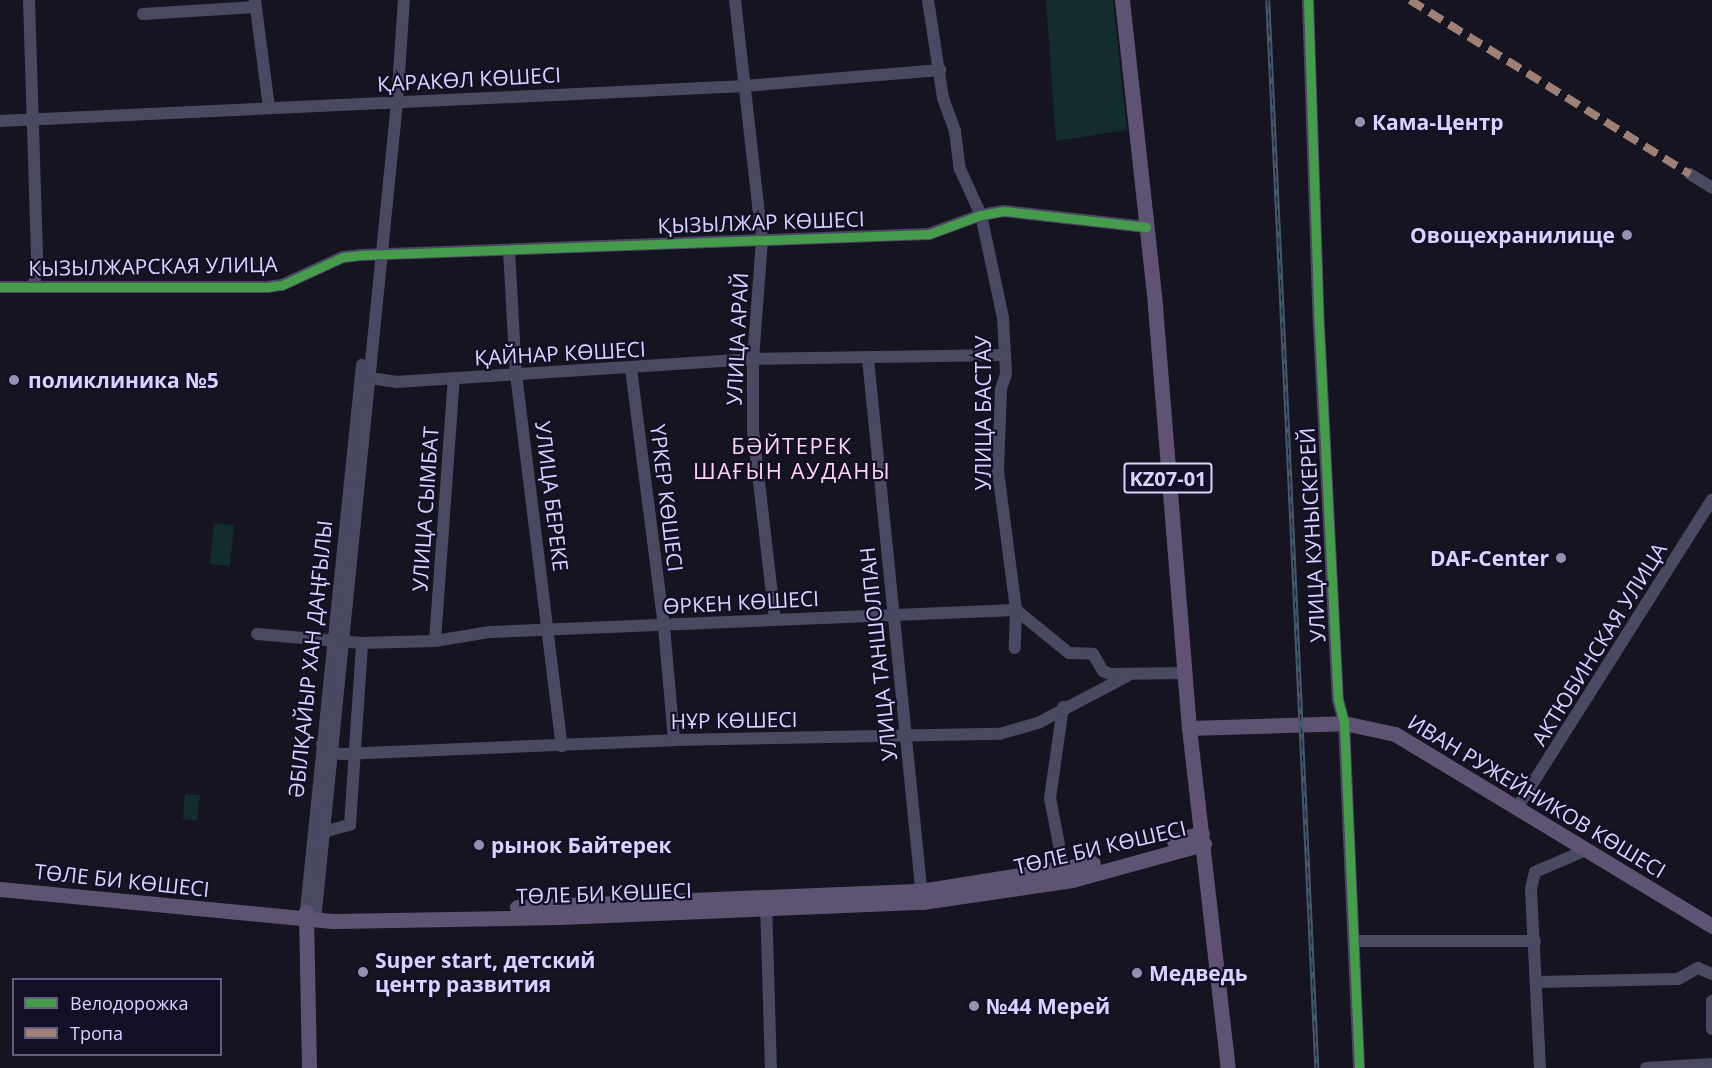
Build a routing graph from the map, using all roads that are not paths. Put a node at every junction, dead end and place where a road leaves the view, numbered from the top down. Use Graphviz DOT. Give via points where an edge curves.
graph roads {
  1 [pos="29,0"];
  2 [pos="404,0"];
  3 [pos="735,0"];
  4 [pos="928,0"];
  5 [pos="1122,0"];
  6 [pos="1308,0"];
  7 [pos="255,3"];
  8 [pos="143,14"];
  9 [pos="940,70"];
  10 [pos="745,86"];
  11 [pos="397,102"];
  12 [pos="269,108"];
  13 [pos="32,120"];
  14 [pos="0,121"];
  15 [pos="1690,174"];
  16 [pos="1712,188"];
  17 [pos="981,215"];
  18 [pos="1146,227"];
  19 [pos="762,240"];
  20 [pos="509,250"];
  21 [pos="378,252"];
  22 [pos="34,285"];
  23 [pos="0,287"];
  24 [pos="1004,355"];
  25 [pos="753,359"];
  26 [pos="868,359"];
  27 [pos="631,369"];
  28 [pos="516,374"];
  29 [pos="369,378"];
  30 [pos="454,379"];
  31 [pos="1712,500"];
  32 [pos="1016,610"];
  33 [pos="892,613"];
  34 [pos="775,620"];
  35 [pos="664,627"];
  36 [pos="550,629"];
  37 [pos="256,633"];
  38 [pos="332,640"];
  39 [pos="435,641"];
  40 [pos="362,643"];
  41 [pos="1015,648"];
  42 [pos="1136,672"];
  43 [pos="1185,673"];
  44 [pos="1063,707"];
  45 [pos="1344,723"];
  46 [pos="1189,728"];
  47 [pos="905,736"];
  48 [pos="674,740"];
  49 [pos="562,746"];
  50 [pos="326,749"];
  51 [pos="355,754"];
  52 [pos="1517,808"];
  53 [pos="323,832"];
  54 [pos="1203,838"];
  55 [pos="1586,850"];
  56 [pos="1064,871"];
  57 [pos="0,879"];
  58 [pos="0,889"];
  59 [pos="922,896"];
  60 [pos="766,903"];
  61 [pos="311,915"];
  62 [pos="1712,925"];
  63 [pos="1354,941"];
  64 [pos="1535,941"];
  65 [pos="1712,974"];
  66 [pos="1536,982"];
  67 [pos="1712,1001"];
  68 [pos="1712,1029"];
  69 [pos="1712,1064"];
  70 [pos="309,1068"];
  71 [pos="318,1068"];
  72 [pos="771,1068"];
  73 [pos="1228,1068"];
  74 [pos="1359,1068"];
  75 [pos="1540,1068"];
  76 [pos="1646,1068"];
  1 -- 13 [label="street"];
  2 -- 11 [label="street"];
  3 -- 10 [label="street, УЛИЦА АРАЙ"];
  4 -- 9 [label="street, УЛИЦА БАСТАУ"];
  5 -- 18 [label="main road, KZ07-01"];
  6 -- 45 [label="street, УЛИЦА КУНЫСКЕРЕЙ" via="1319,327 1338,700"];
  7 -- 8 [label="street"];
  7 -- 12 [label="street"];
  9 -- 10 [label="street, ҚАРАКӨЛ КӨШЕСІ"];
  9 -- 17 [label="street, УЛИЦА БАСТАУ" via="960,169"];
  10 -- 11 [label="street, ҚАРАКӨЛ КӨШЕСІ"];
  10 -- 19 [label="street, УЛИЦА АРАЙ"];
  11 -- 12 [label="street, ҚАРАКӨЛ КӨШЕСІ"];
  11 -- 21 [label="street"];
  12 -- 13 [label="street, ҚАРАКӨЛ КӨШЕСІ"];
  13 -- 14 [label="street, ҚАРАКӨЛ КӨШЕСІ"];
  13 -- 22 [label="street" via="37,261"];
  15 -- 16 [label="street"];
  17 -- 18 [label="street, ҚЫЗЫЛЖАР КӨШЕСІ" via="1004,211"];
  17 -- 19 [label="street, ҚЫЗЫЛЖАР КӨШЕСІ" via="930,234"];
  17 -- 24 [label="street, УЛИЦА БАСТАУ" via="993,261"];
  18 -- 43 [label="main road, KZ07-01"];
  19 -- 20 [label="street, ҚЫЗЫЛЖАР КӨШЕСІ"];
  19 -- 25 [label="street, УЛИЦА АРАЙ"];
  20 -- 21 [label="street, ҚЫЗЫЛЖАР КӨШЕСІ"];
  20 -- 28 [label="street, УЛИЦА БЕРЕКЕ"];
  21 -- 22 [label="street, КЫЗЫЛЖАРСКАЯ УЛИЦА" via="343,257 282,285"];
  21 -- 29 [label="street, ӘБІЛҚАЙЫР ХАН ДАҢҒЫЛЫ"];
  21 -- 38 [label="street, ӘБІЛҚАЙЫР ХАН ДАҢҒЫЛЫ"];
  22 -- 23 [label="street, КЫЗЫЛЖАРСКАЯ УЛИЦА"];
  24 -- 26 [label="street, ҚАЙНАР КӨШЕСІ"];
  24 -- 32 [label="street, УЛИЦА БАСТАУ" via="998,471"];
  25 -- 26 [label="street, ҚАЙНАР КӨШЕСІ"];
  25 -- 27 [label="street, ҚАЙНАР КӨШЕСІ"];
  25 -- 34 [label="street, УЛИЦА АРАЙ" via="753,430"];
  26 -- 33 [label="street, УЛИЦА ТАНШОЛПАН"];
  27 -- 28 [label="street, ҚАЙНАР КӨШЕСІ"];
  27 -- 35 [label="street, ҮРКЕР КӨШЕСІ"];
  28 -- 30 [label="street, ҚАЙНАР КӨШЕСІ"];
  28 -- 36 [label="street, УЛИЦА БЕРЕКЕ"];
  29 -- 30 [label="street, ҚАЙНАР КӨШЕСІ" via="396,382"];
  29 -- 38 [label="street, ӘБІЛҚАЙЫР ХАН ДАҢҒЫЛЫ"];
  30 -- 39 [label="street, УЛИЦА СЫМБАТ"];
  31 -- 52 [label="street, АКТЮБИНСКАЯ УЛИЦА"];
  32 -- 33 [label="street, ӨРКЕН КӨШЕСІ"];
  32 -- 41 [label="street, УЛИЦА БАСТАУ"];
  32 -- 42 [label="street" via="1069,653 1093,654 1102,671"];
  33 -- 34 [label="street, ӨРКЕН КӨШЕСІ"];
  33 -- 47 [label="street, УЛИЦА ТАНШОЛПАН"];
  34 -- 35 [label="street, ӨРКЕН КӨШЕСІ"];
  35 -- 36 [label="street, ӨРКЕН КӨШЕСІ"];
  35 -- 48 [label="street, ҮРКЕР КӨШЕСІ"];
  36 -- 39 [label="street, ӨРКЕН КӨШЕСІ" via="490,632"];
  36 -- 49 [label="street, УЛИЦА БЕРЕКЕ"];
  37 -- 38 [label="street, ӨРКЕН КӨШЕСІ"];
  38 -- 40 [label="street, ӨРКЕН КӨШЕСІ"];
  38 -- 50 [label="street, ӘБІЛҚАЙЫР ХАН ДАҢҒЫЛЫ"];
  39 -- 40 [label="street, ӨРКЕН КӨШЕСІ"];
  40 -- 51 [label="street"];
  42 -- 43 [label="street"];
  42 -- 44 [label="street, НҰР КӨШЕСІ"];
  43 -- 46 [label="main road, KZ07-01"];
  44 -- 47 [label="street, НҰР КӨШЕСІ" via="1038,723 999,734"];
  44 -- 56 [label="street" via="1050,798"];
  45 -- 46 [label="main road, ИВАН РУЖЕЙНИКОВ КӨШЕСІ"];
  45 -- 52 [label="main road, ИВАН РУЖЕЙНИКОВ КӨШЕСІ" via="1395,734"];
  45 -- 63 [label="street, УЛИЦА КУНЫСКЕРЕЙ"];
  46 -- 54 [label="main road, KZ07-01"];
  47 -- 48 [label="street, НҰР КӨШЕСІ"];
  47 -- 59 [label="street, УЛИЦА ТАНШОЛПАН"];
  48 -- 49 [label="street, НҰР КӨШЕСІ"];
  49 -- 51 [label="street, НҰР КӨШЕСІ"];
  50 -- 51 [label="street, НҰР КӨШЕСІ"];
  50 -- 53 [label="street, ӘБІЛҚАЙЫР ХАН ДАҢҒЫЛЫ"];
  50 -- 61 [label="street, ӘБІЛҚАЙЫР ХАН ДАҢҒЫЛЫ"];
  51 -- 53 [label="street" via="350,825"];
  52 -- 55 [label="main road, ИВАН РУЖЕЙНИКОВ КӨШЕСІ"];
  53 -- 61 [label="street, ӘБІЛҚАЙЫР ХАН ДАҢҒЫЛЫ"];
  54 -- 56 [label="main road, ТӨЛЕ БИ КӨШЕСІ"];
  54 -- 59 [label="main road, ТӨЛЕ БИ КӨШЕСІ" via="1072,880"];
  54 -- 73 [label="main road, KZ07-01"];
  55 -- 62 [label="main road, ИВАН РУЖЕЙНИКОВ КӨШЕСІ"];
  55 -- 64 [label="street" via="1535,872 1531,889"];
  56 -- 59 [label="main road, ТӨЛЕ БИ КӨШЕСІ"];
  57 -- 61 [label="main road, ТӨЛЕ БИ КӨШЕСІ"];
  58 -- 61 [label="main road, ТӨЛЕ БИ КӨШЕСІ"];
  59 -- 60 [label="main road, ТӨЛЕ БИ КӨШЕСІ"];
  60 -- 61 [label="main road, ТӨЛЕ БИ КӨШЕСІ"];
  60 -- 72 [label="street"];
  61 -- 70 [label="main road, ӘБІЛҚАЙЫР ХАН ДАҢҒЫЛЫ"];
  61 -- 71 [label="main road, ӘБІЛҚАЙЫР ХАН ДАҢҒЫЛЫ"];
  63 -- 64 [label="street"];
  63 -- 74 [label="street, УЛИЦА КУНЫСКЕРЕЙ"];
  64 -- 66 [label="street"];
  65 -- 66 [label="street" via="1698,969 1678,979"];
  66 -- 75 [label="street"];
  67 -- 68 [label="street"];
  69 -- 76 [label="street"];
}
